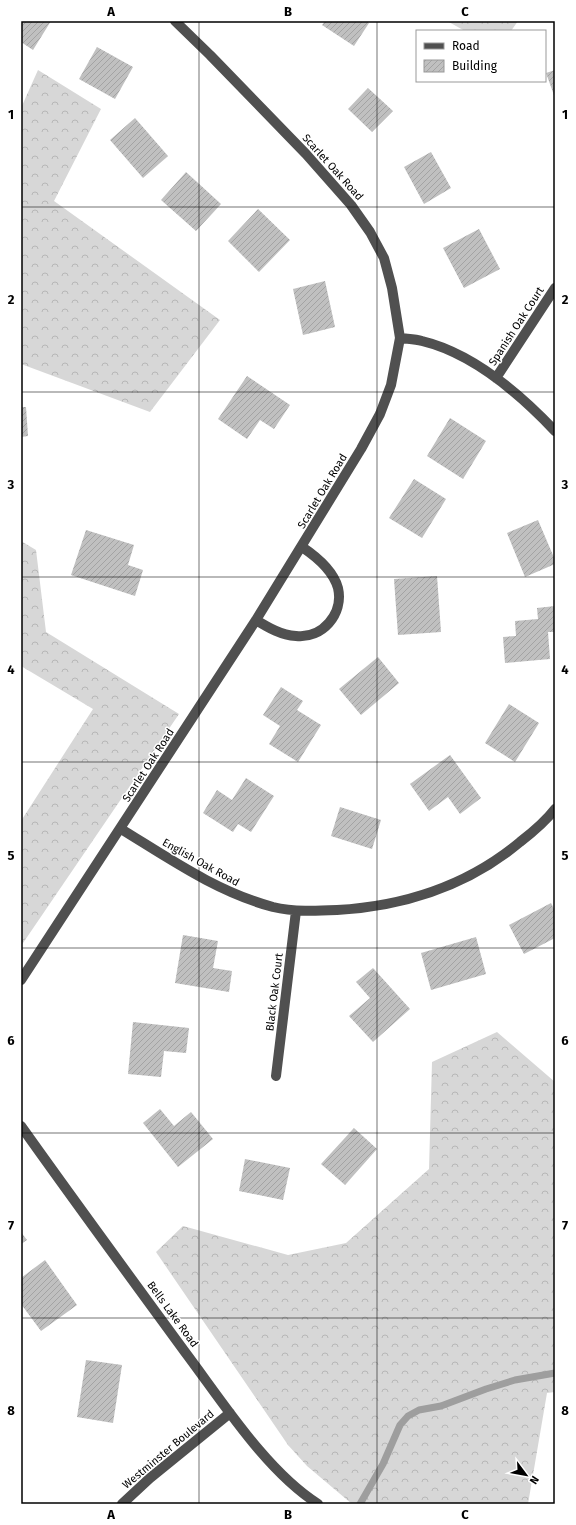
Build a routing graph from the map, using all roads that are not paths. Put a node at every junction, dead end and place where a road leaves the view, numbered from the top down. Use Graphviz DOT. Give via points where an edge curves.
graph roads {
  1 [pos="176,21"];
  2 [pos="555,288"];
  3 [pos="400,338"];
  4 [pos="496,378"];
  5 [pos="555,431"];
  6 [pos="302,547"];
  7 [pos="256,620"];
  8 [pos="553,815"];
  9 [pos="121,829"];
  10 [pos="296,911"];
  11 [pos="21,980"];
  12 [pos="276,1076"];
  13 [pos="21,1126"];
  14 [pos="230,1413"];
  15 [pos="122,1504"];
  16 [pos="318,1504"];
  1 -- 3 [label="street, Scarlet Oak Road" via="306,154 366,226 384,258"];
  2 -- 4 [label="street, Spanish Oak Court"];
  3 -- 4 [label="street" via="422,341 447,350"];
  3 -- 6 [label="street, Scarlet Oak Road" via="391,385 380,414"];
  4 -- 5 [label="street"];
  6 -- 7 [label="street, Scarlet Oak Road"];
  6 -- 7 [label="street" via="326,568 338,588 339,600 333,618 323,629 309,636 285,634"];
  7 -- 9 [label="street, Scarlet Oak Road"];
  8 -- 10 [label="street, English Oak Road" via="491,864 445,888 417,898 351,909"];
  9 -- 10 [label="street, English Oak Road" via="194,874 235,895"];
  9 -- 11 [label="street, Scarlet Oak Road"];
  10 -- 12 [label="street, Black Oak Court"];
  13 -- 14 [label="street, Bells Lake Road"];
  14 -- 15 [label="street, Westminster Boulevard"];
  14 -- 16 [label="street, Bells Lake Road" via="274,1467"];
}
